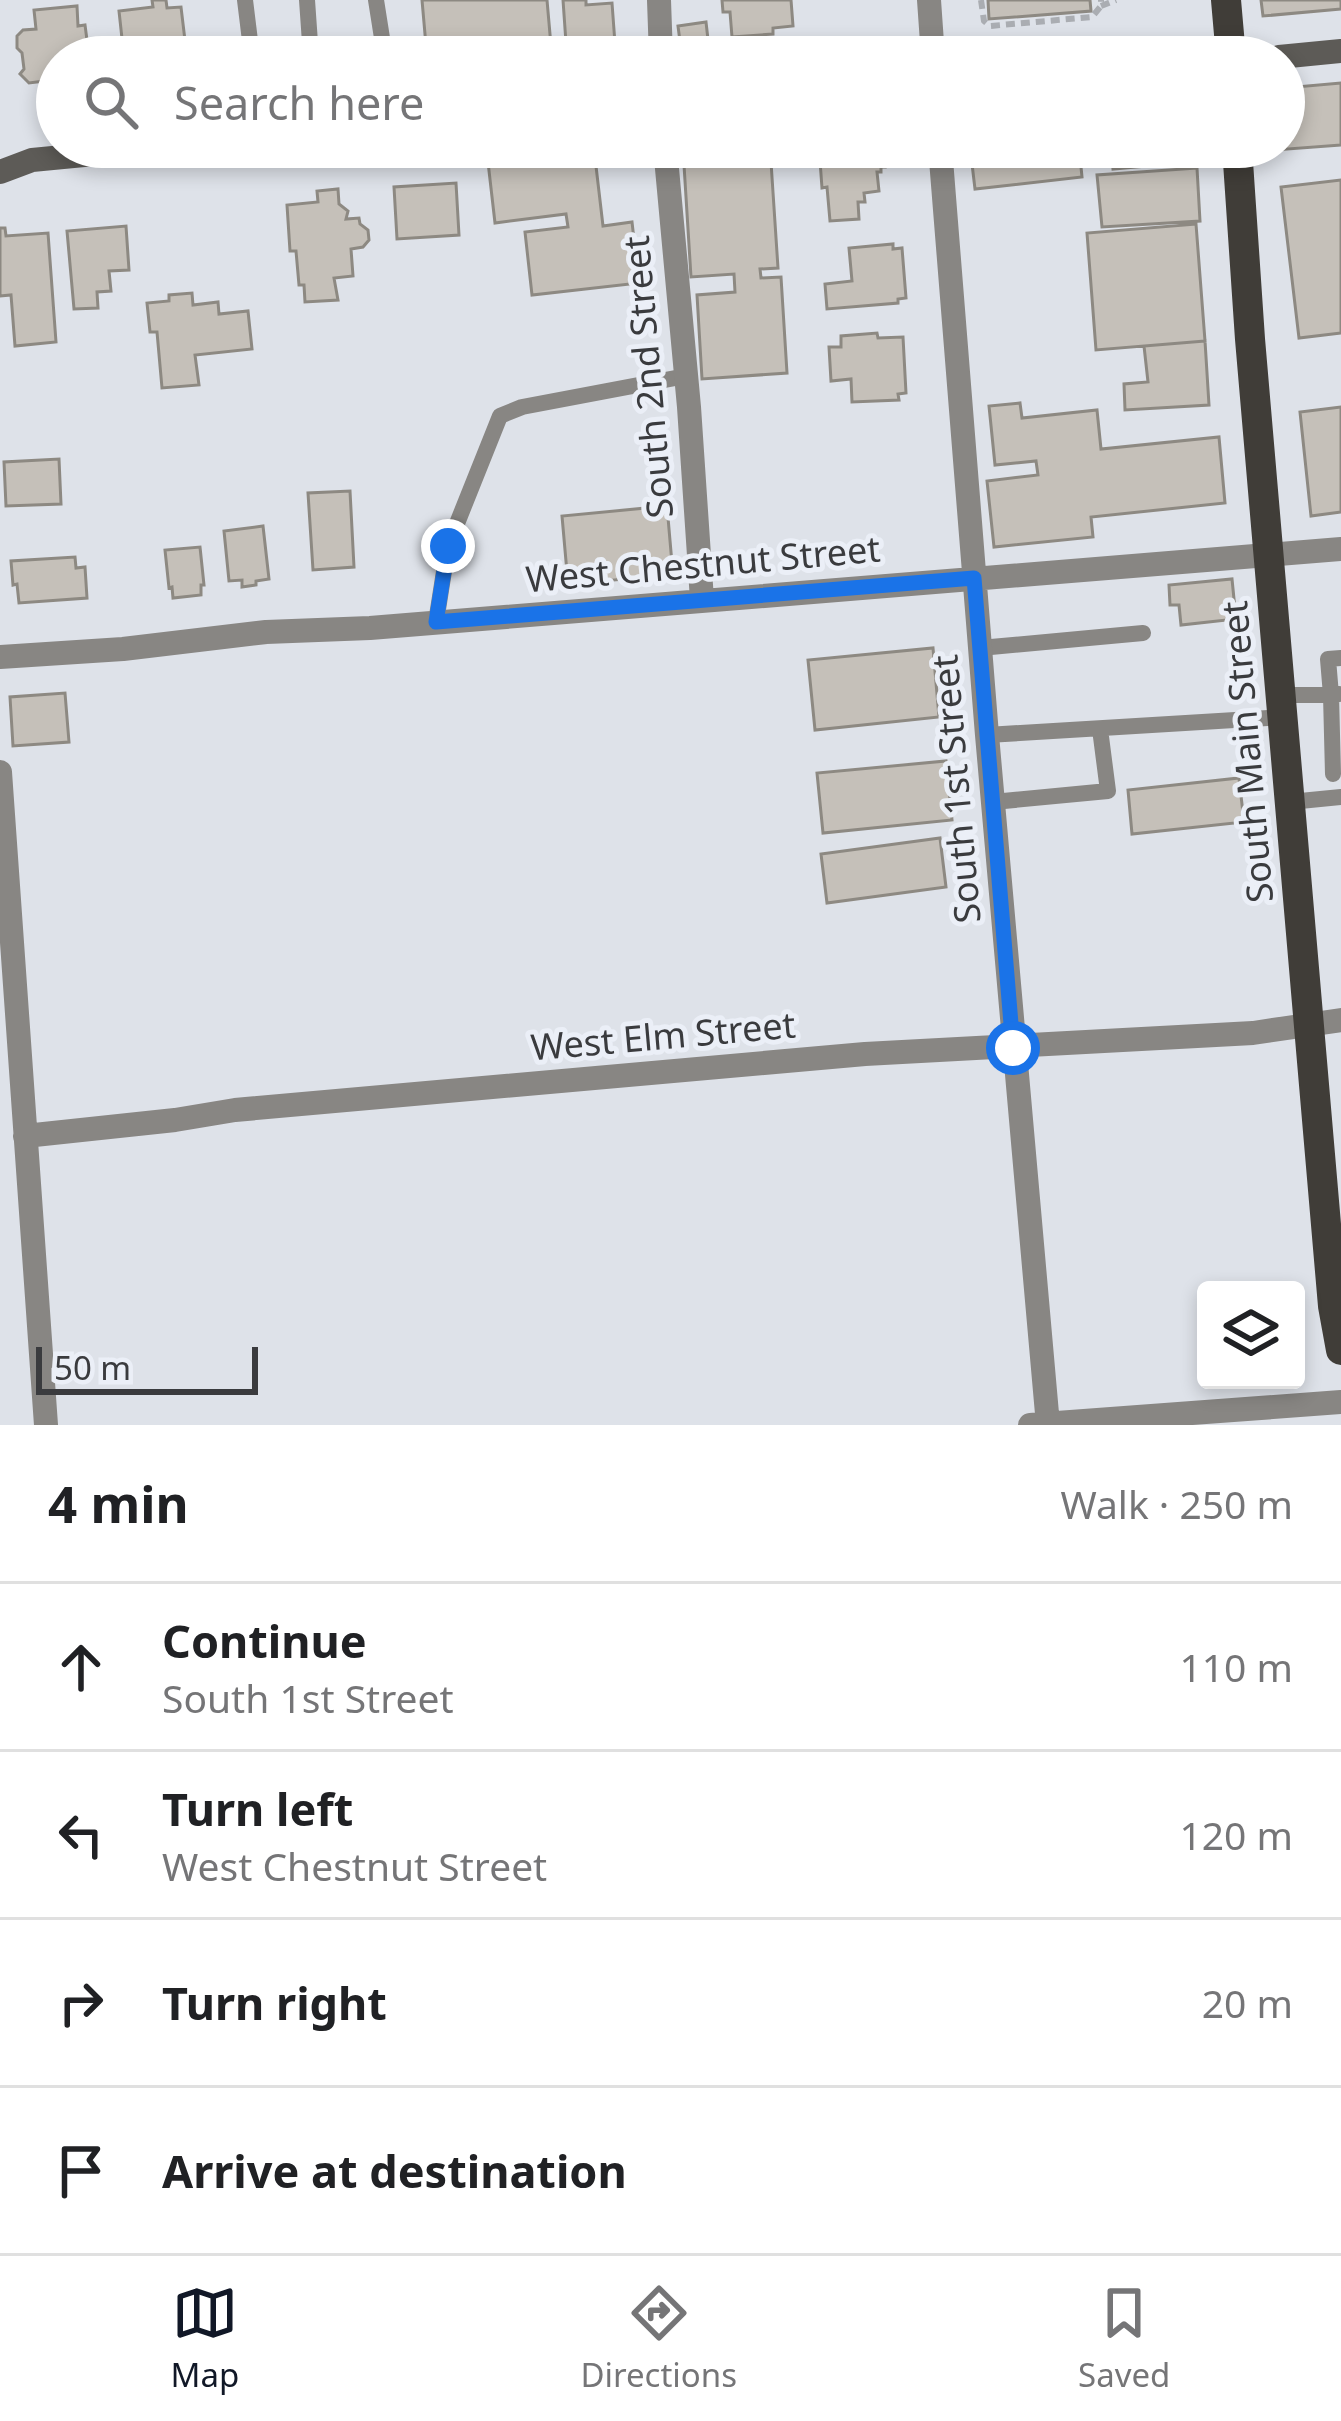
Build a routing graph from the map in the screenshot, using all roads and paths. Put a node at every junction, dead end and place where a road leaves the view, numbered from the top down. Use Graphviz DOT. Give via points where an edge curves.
graph roads {
  1 [pos="245,0"];
  2 [pos="307,0"];
  3 [pos="376,0"];
  4 [pos="658,0"];
  5 [pos="929,0"];
  6 [pos="981,0"];
  7 [pos="1115,0"];
  8 [pos="1226,0"];
  9 [pos="1101,3"];
  10 [pos="249,36"];
  11 [pos="310,36"];
  12 [pos="382,36"];
  13 [pos="660,36"];
  14 [pos="932,36"];
  15 [pos="1229,36"];
  16 [pos="1341,51"];
  17 [pos="1305,54"];
  18 [pos="36,160"];
  19 [pos="667,168"];
  20 [pos="942,168"];
  21 [pos="1239,168"];
  22 [pos="0,172"];
  23 [pos="686,376"];
  24 [pos="1341,549"];
  25 [pos="1269,556"];
  26 [pos="974,578"];
  27 [pos="702,600"];
  28 [pos="436,622"];
  29 [pos="1143,633"];
  30 [pos="980,648"];
  31 [pos="0,657"];
  32 [pos="1341,658"];
  33 [pos="1335,694"];
  34 [pos="1282,706"];
  35 [pos="1100,729"];
  36 [pos="987,735"];
  37 [pos="1336,737"];
  38 [pos="0,772"];
  39 [pos="1337,773"];
  40 [pos="1338,797"];
  41 [pos="993,802"];
  42 [pos="1290,802"];
  43 [pos="1341,1020"];
  44 [pos="1308,1026"];
  45 [pos="1013,1048"];
  46 [pos="25,1136"];
  47 [pos="1341,1350"];
  48 [pos="1341,1402"];
  49 [pos="1048,1424"];
  50 [pos="46,1425"];
  51 [pos="1030,1425"];
  1 -- 10 [label="lane"];
  2 -- 11 [label="lane"];
  3 -- 12 [label="lane"];
  4 -- 13 [label="street"];
  5 -- 14 [label="street"];
  6 -- 9 [label="path" via="990,26 1092,17"];
  7 -- 9 [label="path"];
  8 -- 15 [label="main road"];
  16 -- 17 [label="main road"];
  18 -- 22 [label="main road"];
  19 -- 23 [label="street, South 2nd Street"];
  20 -- 26 [label="street, South 1st Street"];
  21 -- 25 [label="main road, South Main Street"];
  23 -- 27 [label="street, South 2nd Street"];
  23 -- 28 [label="lane" via="500,416 448,546"];
  24 -- 25 [label="street, West Chestnut Street"];
  25 -- 26 [label="street, West Chestnut Street"];
  25 -- 34 [label="main road, South Main Street"];
  26 -- 27 [label="street, West Chestnut Street"];
  26 -- 30 [label="street, South 1st Street"];
  27 -- 28 [label="street, West Chestnut Street"];
  28 -- 31 [label="street, West Chestnut Street"];
  29 -- 30 [label="lane"];
  30 -- 36 [label="street, South 1st Street"];
  32 -- 33 [label="lane" via="1328,658"];
  33 -- 34 [label="lane"];
  33 -- 37 [label="lane"];
  34 -- 35 [label="lane"];
  34 -- 42 [label="main road, South Main Street"];
  35 -- 36 [label="lane"];
  35 -- 41 [label="lane" via="1108,791"];
  36 -- 41 [label="street, South 1st Street"];
  37 -- 39 [label="lane"];
  38 -- 46 [label="street"];
  39 -- 40 [label="lane"];
  40 -- 42 [label="lane"];
  41 -- 45 [label="street, South 1st Street"];
  42 -- 44 [label="main road, South Main Street"];
  43 -- 44 [label="street, West Elm Street"];
  44 -- 45 [label="street, West Elm Street"];
  44 -- 47 [label="main road, South Main Street"];
  45 -- 46 [label="street, West Elm Street" via="375,1097"];
  45 -- 49 [label="street, South 1st Street"];
  46 -- 50 [label="street"];
  48 -- 49 [label="street"];
  49 -- 51 [label="street"];
}
